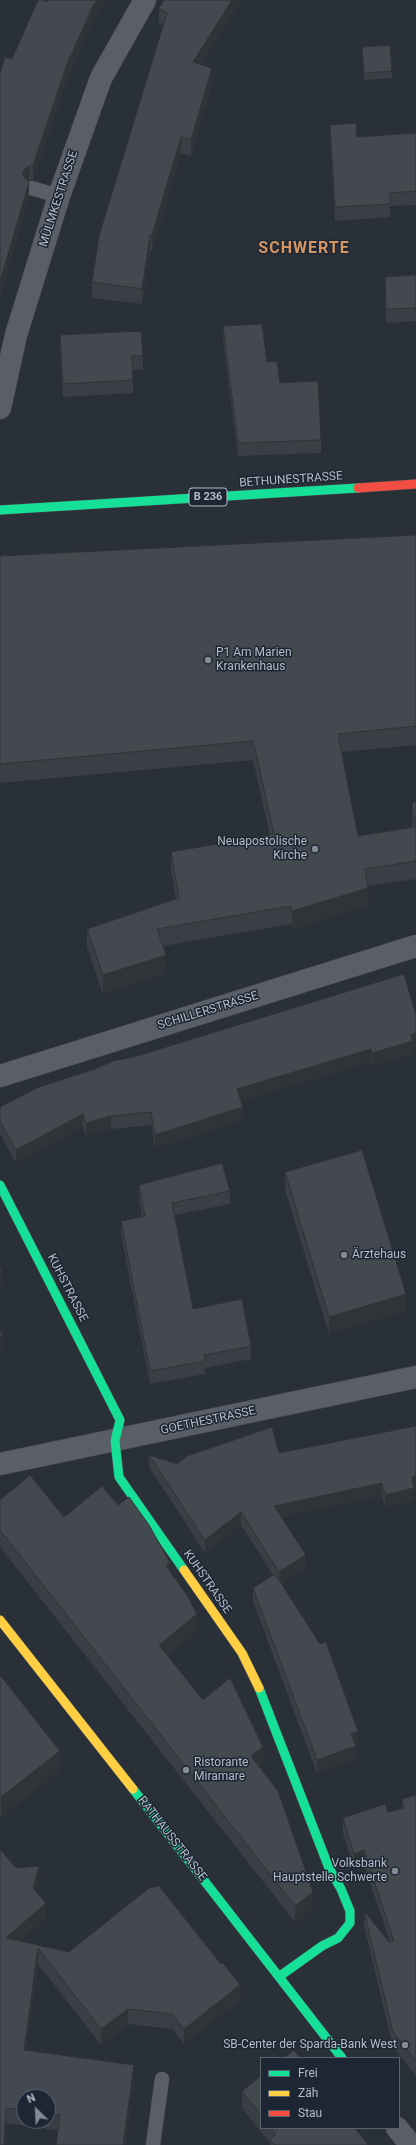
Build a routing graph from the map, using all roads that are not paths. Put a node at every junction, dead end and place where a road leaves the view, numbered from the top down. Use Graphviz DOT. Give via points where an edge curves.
graph roads {
  1 [pos="145,0"];
  2 [pos="31,188"];
  3 [pos="59,196"];
  4 [pos="0,408"];
  5 [pos="416,484"];
  6 [pos="0,510"];
  7 [pos="416,946"];
  8 [pos="0,1076"];
  9 [pos="0,1185"];
  10 [pos="416,1377"];
  11 [pos="115,1441"];
  12 [pos="0,1464"];
  13 [pos="0,1620"];
  14 [pos="280,1976"];
  15 [pos="341,2057"];
  16 [pos="162,2079"];
  17 [pos="399,2129"];
  18 [pos="153,2145"];
  19 [pos="411,2145"];
  1 -- 3 [label="street, MÜLMKESTRASSE" via="101,78"];
  2 -- 3 [label="lane"];
  3 -- 4 [label="street, MÜLMKESTRASSE" via="16,335"];
  5 -- 6 [label="street, BETHUNESTRASSE / B 236"];
  7 -- 8 [label="street, SCHILLERSTRASSE"];
  9 -- 11 [label="street, KUHSTRASSE" via="120,1420"];
  10 -- 11 [label="street, GOETHESTRASSE"];
  11 -- 12 [label="street, GOETHESTRASSE"];
  11 -- 14 [label="street, KUHSTRASSE" via="119,1477 242,1653 261,1693 329,1868 350,1911 350,1923 338,1938 322,1946"];
  13 -- 14 [label="street, RATHAUSSTRASSE"];
  14 -- 15 [label="street, RATHAUSSTRASSE"];
  16 -- 18 [label="lane"];
  17 -- 19 [label="street"];
}
